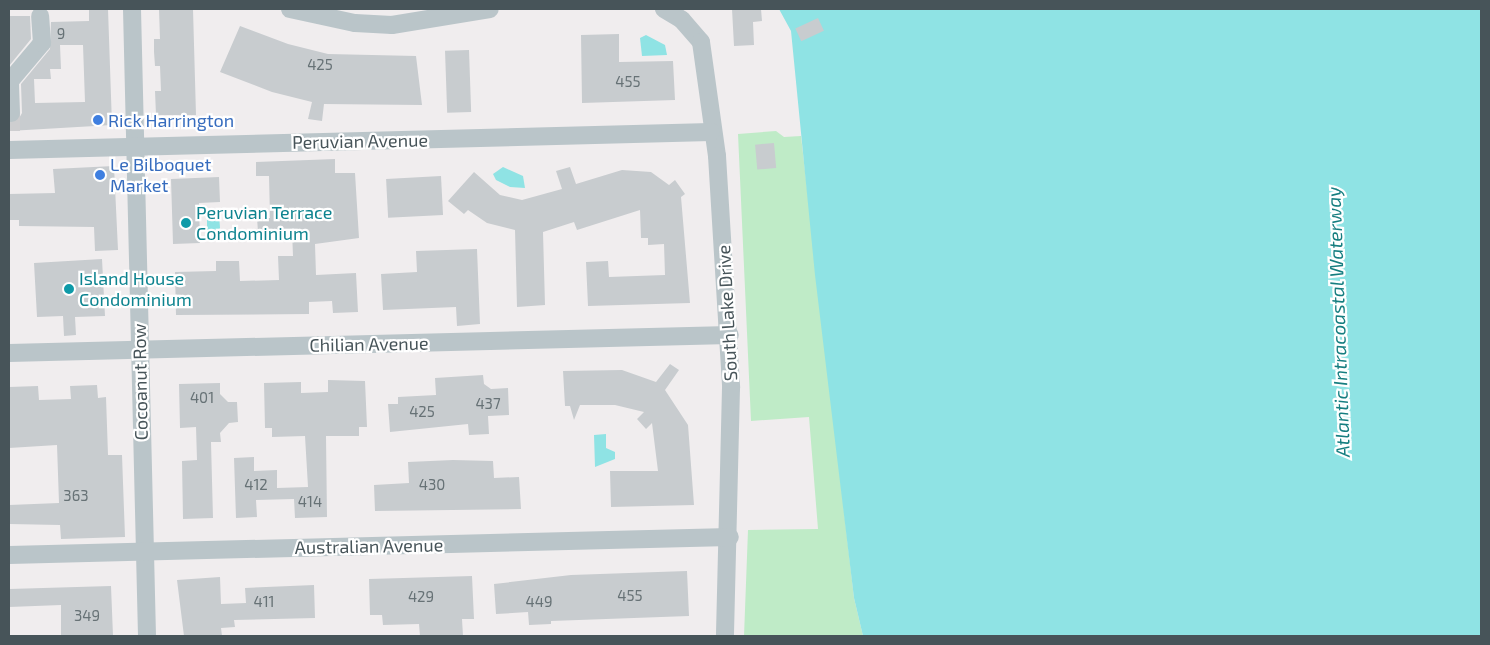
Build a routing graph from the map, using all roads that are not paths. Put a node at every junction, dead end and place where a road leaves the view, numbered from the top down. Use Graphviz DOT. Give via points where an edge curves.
graph roads {
  1 [pos="132,9"];
  2 [pos="290,9"];
  3 [pos="490,9"];
  4 [pos="664,9"];
  5 [pos="40,11"];
  6 [pos="11,113"];
  7 [pos="711,132"];
  8 [pos="134,147"];
  9 [pos="9,150"];
  10 [pos="730,335"];
  11 [pos="140,349"];
  12 [pos="9,353"];
  13 [pos="730,537"];
  14 [pos="145,552"];
  15 [pos="9,555"];
  16 [pos="147,636"];
  17 [pos="725,636"];
  1 -- 8 [label="street, Cocoanut Row"];
  2 -- 3 [label="street" via="355,23 392,25"];
  4 -- 7 [label="street, South Lake Drive" via="682,20 701,42 706,63"];
  5 -- 6 [label="street" via="42,43 10,81"];
  7 -- 8 [label="street, Peruvian Avenue"];
  7 -- 10 [label="street, South Lake Drive" via="717,156"];
  8 -- 9 [label="street, Peruvian Avenue"];
  8 -- 11 [label="street, Cocoanut Row"];
  10 -- 11 [label="street, Chilian Avenue"];
  10 -- 13 [label="street, South Lake Drive"];
  11 -- 12 [label="street, Chilian Avenue"];
  11 -- 14 [label="street, Cocoanut Row"];
  13 -- 14 [label="street, Australian Avenue"];
  13 -- 17 [label="street, South Lake Drive"];
  14 -- 15 [label="street, Australian Avenue"];
  14 -- 16 [label="street, Cocoanut Row"];
}
